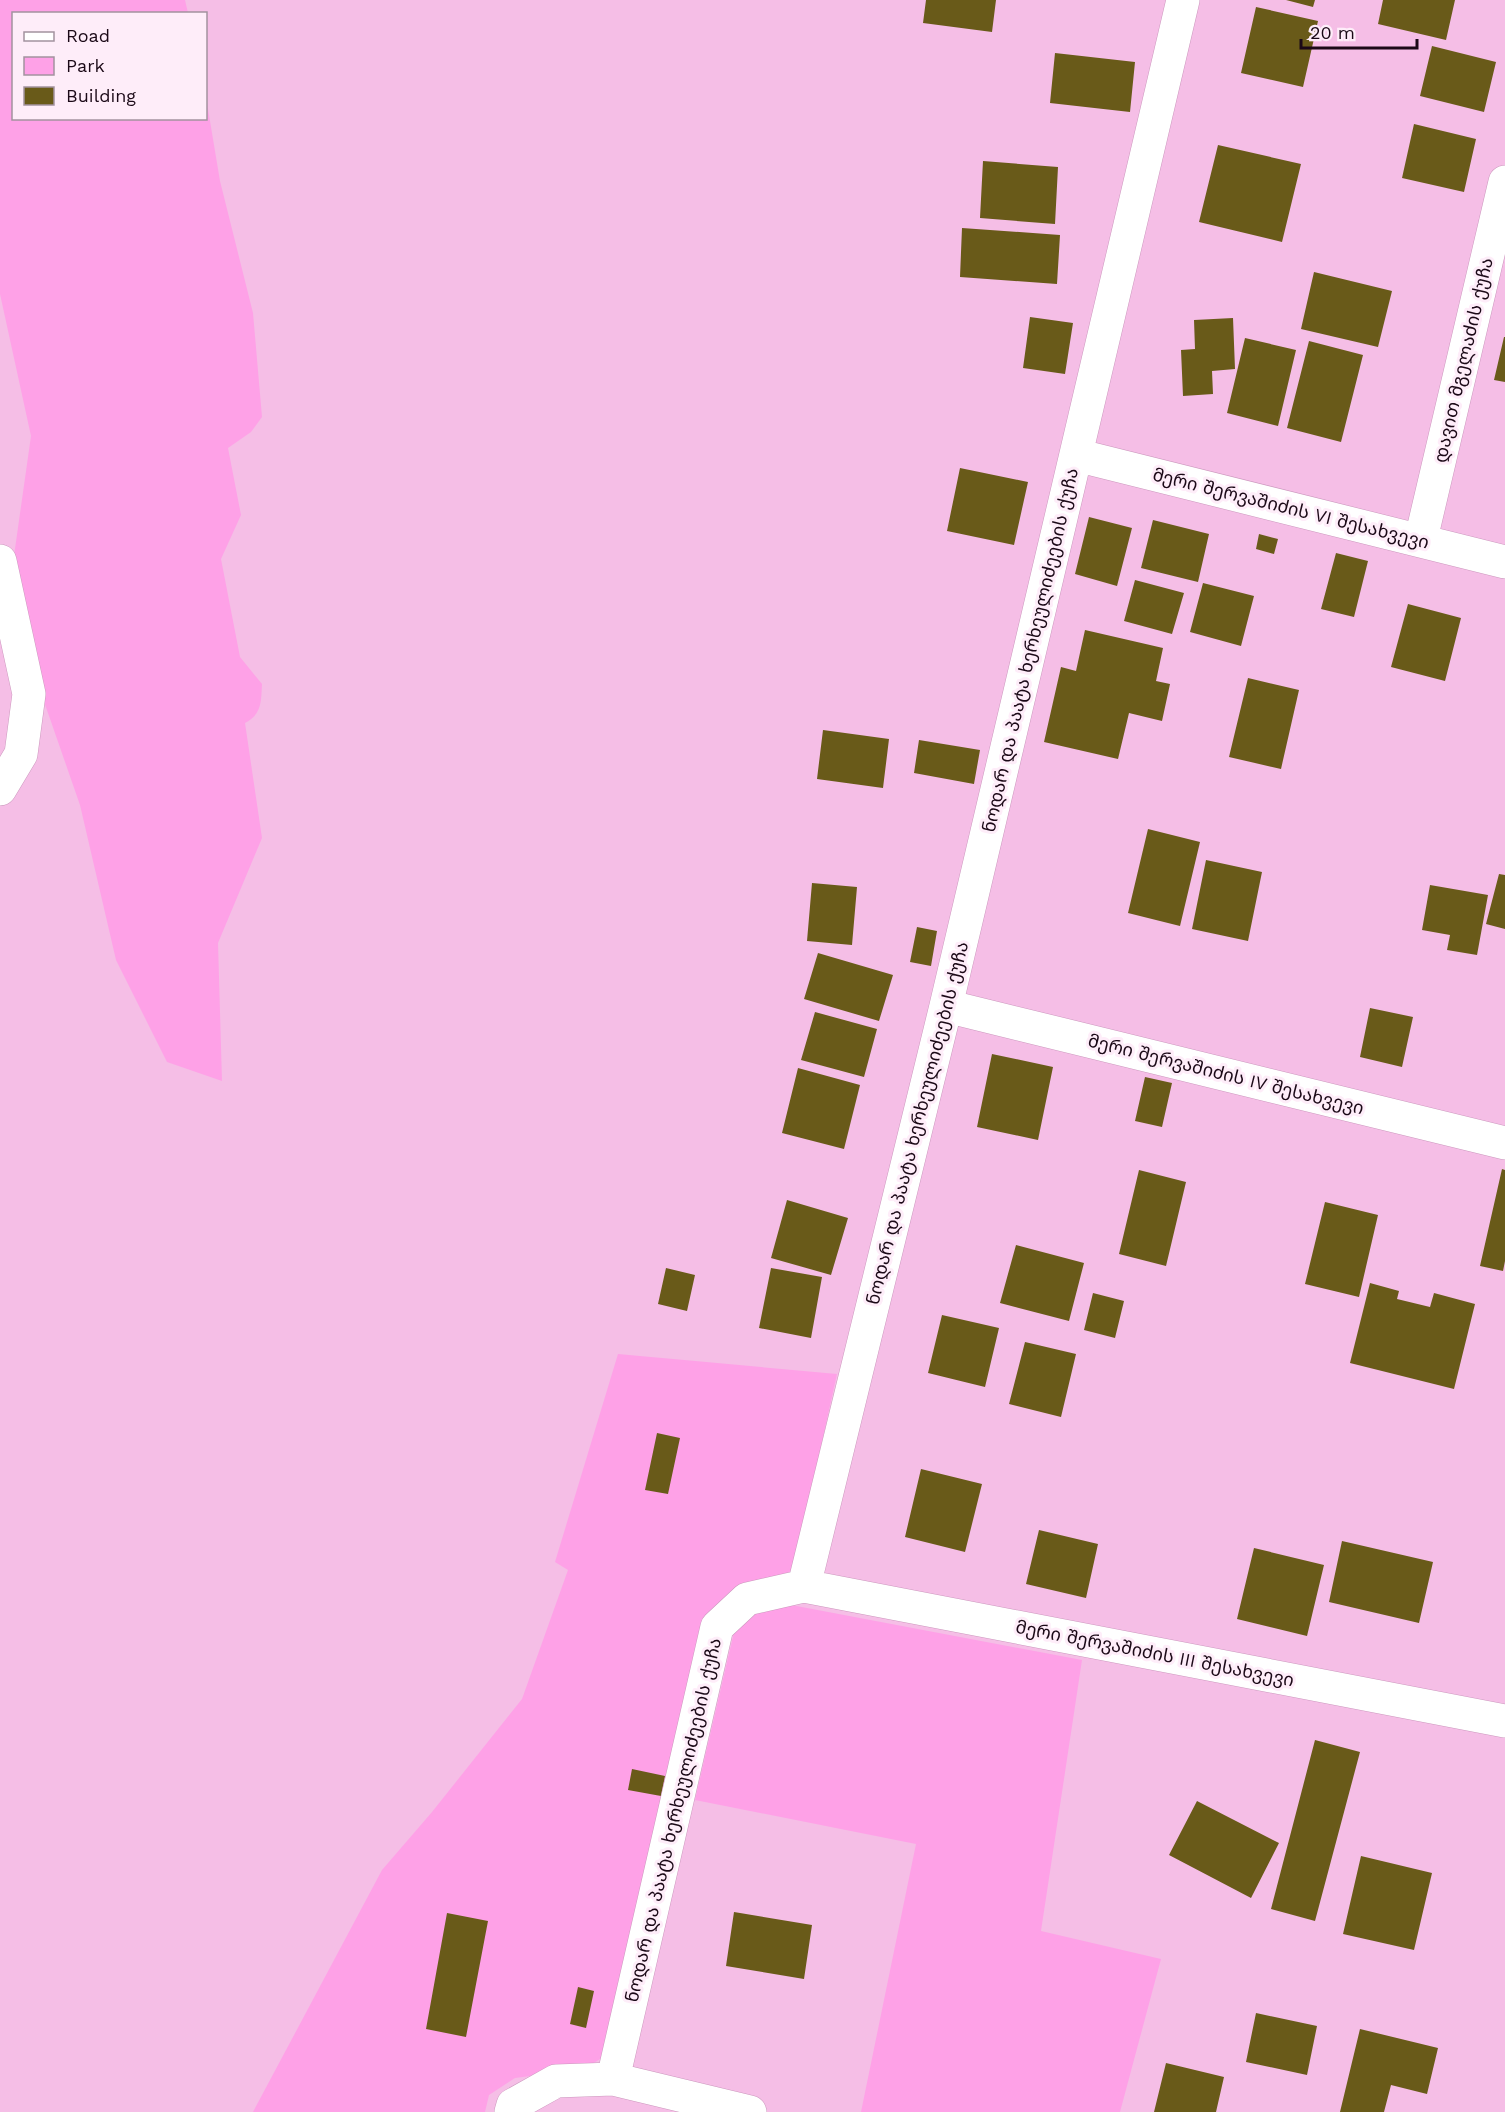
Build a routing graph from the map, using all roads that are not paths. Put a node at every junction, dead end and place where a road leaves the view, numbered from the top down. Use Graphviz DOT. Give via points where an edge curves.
graph roads {
  1 [pos="1183,0"];
  2 [pos="1505,182"];
  3 [pos="1076,455"];
  4 [pos="1421,539"];
  5 [pos="0,561"];
  6 [pos="1505,562"];
  7 [pos="0,789"];
  8 [pos="946,1006"];
  9 [pos="1505,1143"];
  10 [pos="804,1586"];
  11 [pos="1505,1721"];
  12 [pos="613,2079"];
  13 [pos="511,2112"];
  14 [pos="750,2112"];
  1 -- 3 [label="street, ნოდარ და პაატა ხერხეულიძეების ქუჩა"];
  2 -- 4 [label="street, დავით მგელაძის ქუჩა"];
  3 -- 4 [label="street, მერი შერვაშიძის VI შესახვევი"];
  3 -- 8 [label="street, ნოდარ და პაატა ხერხეულიძეების ქუჩა"];
  4 -- 6 [label="street, მერი შერვაშიძის VI შესახვევი"];
  5 -- 7 [label="street" via="29,694 21,754"];
  8 -- 9 [label="street, მერი შერვაშიძის IV შესახვევი"];
  8 -- 10 [label="street, ნოდარ და პაატა ხერხეულიძეების ქუჩა"];
  10 -- 11 [label="street, მერი შერვაშიძის III შესახვევი"];
  10 -- 12 [label="street, ნოდარ და პაატა ხერხეულიძეების ქუჩა" via="747,1599 717,1627"];
  12 -- 13 [label="street" via="556,2081 513,2105"];
  12 -- 14 [label="street"];
}
